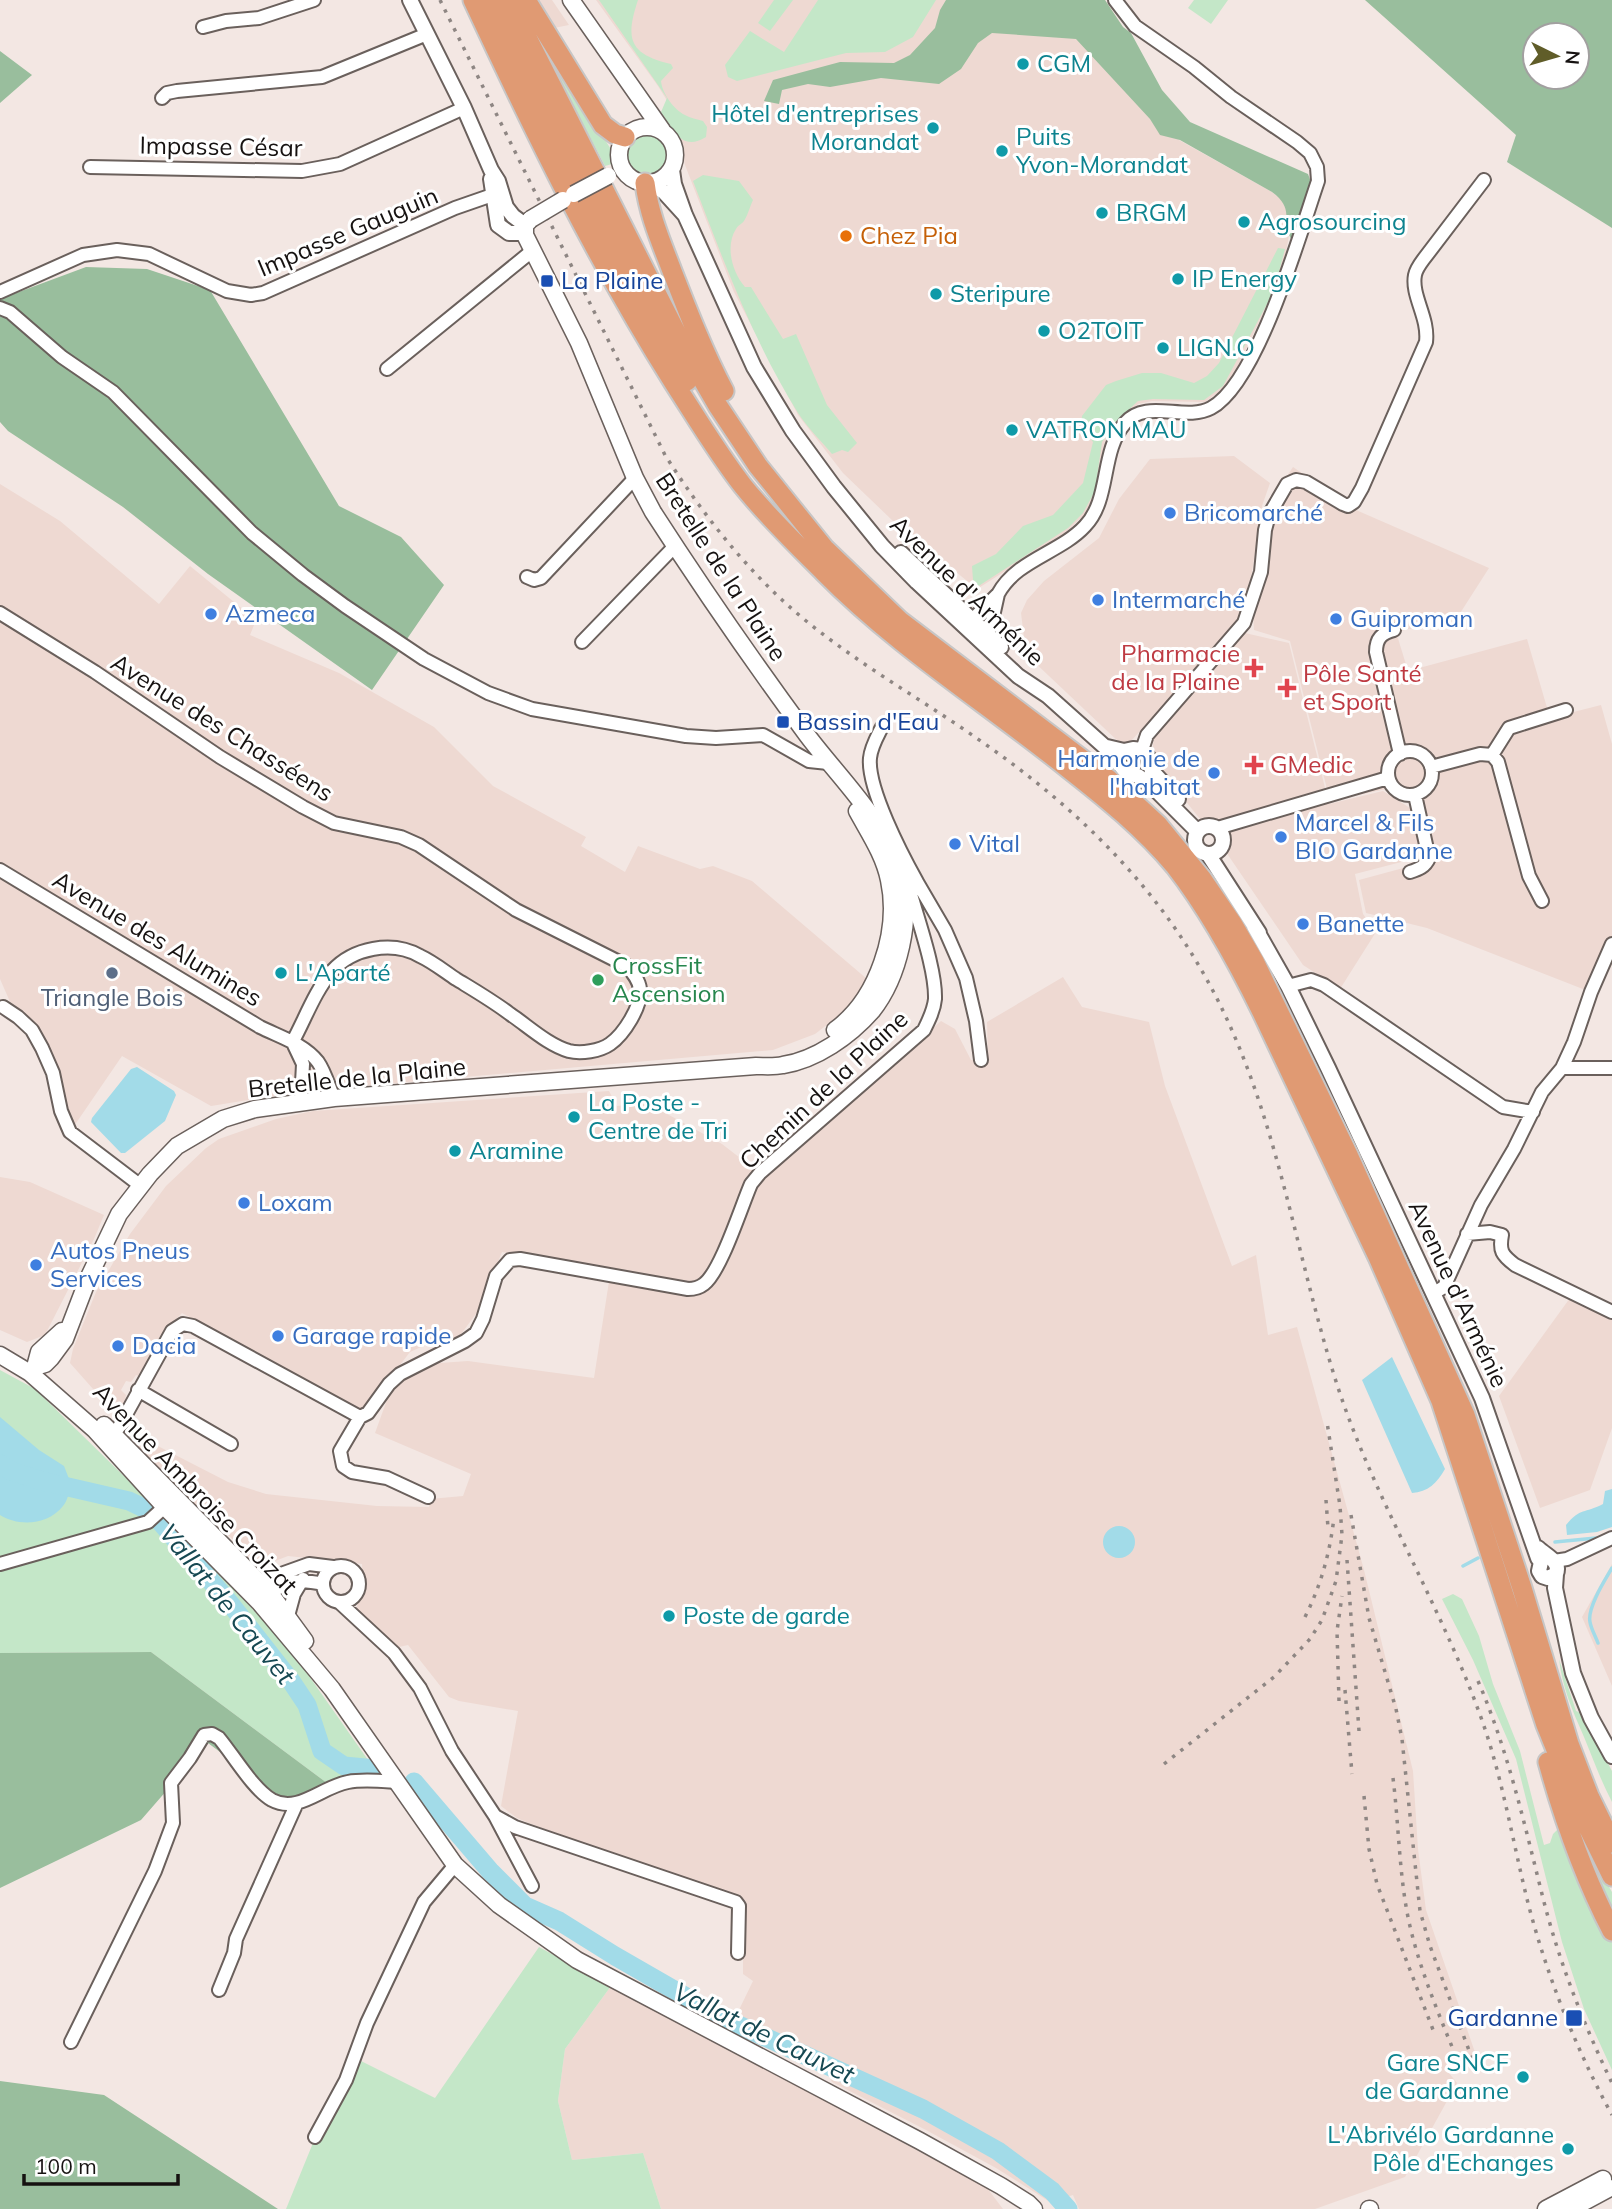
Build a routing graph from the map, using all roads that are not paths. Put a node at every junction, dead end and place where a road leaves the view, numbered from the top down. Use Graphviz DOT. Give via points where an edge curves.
graph roads {
  1 [pos="314,0"];
  2 [pos="410,0"];
  3 [pos="473,0"];
  4 [pos="489,0"];
  5 [pos="508,0"];
  6 [pos="526,0"];
  7 [pos="571,0"];
  8 [pos="1115,0"];
  9 [pos="203,27"];
  10 [pos="428,34"];
  11 [pos="636,94"];
  12 [pos="162,98"];
  13 [pos="464,108"];
  14 [pos="662,130"];
  15 [pos="628,134"];
  16 [pos="90,166"];
  17 [pos="672,170"];
  18 [pos="615,172"];
  19 [pos="1484,180"];
  20 [pos="648,183"];
  21 [pos="497,193"];
  22 [pos="568,197"];
  23 [pos="685,215"];
  24 [pos="527,226"];
  25 [pos="532,251"];
  26 [pos="0,292"];
  27 [pos="0,308"];
  28 [pos="387,369"];
  29 [pos="635,478"];
  30 [pos="793,510"];
  31 [pos="788,534"];
  32 [pos="675,546"];
  33 [pos="527,577"];
  34 [pos="998,594"];
  35 [pos="0,613"];
  36 [pos="969,623"];
  37 [pos="1394,630"];
  38 [pos="983,636"];
  39 [pos="582,642"];
  40 [pos="1566,710"];
  41 [pos="882,727"];
  42 [pos="1105,747"];
  43 [pos="1140,754"];
  44 [pos="1400,754"];
  45 [pos="1492,755"];
  46 [pos="828,764"];
  47 [pos="1123,767"];
  48 [pos="1431,767"];
  49 [pos="1138,776"];
  50 [pos="1388,778"];
  51 [pos="1415,795"];
  52 [pos="1221,827"];
  53 [pos="1200,829"];
  54 [pos="1214,852"];
  55 [pos="0,870"];
  56 [pos="1410,872"];
  57 [pos="905,886"];
  58 [pos="1542,901"];
  59 [pos="1612,944"];
  60 [pos="1291,985"];
  61 [pos="3,1007"];
  62 [pos="293,1041"];
  63 [pos="981,1059"];
  64 [pos="1562,1068"];
  65 [pos="1612,1068"];
  66 [pos="334,1098"];
  67 [pos="302,1102"];
  68 [pos="1533,1112"];
  69 [pos="141,1186"];
  70 [pos="1467,1234"];
  71 [pos="1434,1293"];
  72 [pos="1612,1312"];
  73 [pos="0,1343"];
  74 [pos="0,1355"];
  75 [pos="33,1370"];
  76 [pos="138,1391"];
  77 [pos="360,1417"];
  78 [pos="110,1438"];
  79 [pos="231,1444"];
  80 [pos="428,1497"];
  81 [pos="163,1509"];
  82 [pos="1612,1538"];
  83 [pos="0,1564"];
  84 [pos="333,1567"];
  85 [pos="1554,1569"];
  86 [pos="303,1579"];
  87 [pos="323,1584"];
  88 [pos="252,1585"];
  89 [pos="265,1597"];
  90 [pos="339,1602"];
  91 [pos="288,1616"];
  92 [pos="1533,1626"];
  93 [pos="1525,1665"];
  94 [pos="332,1689"];
  95 [pos="1612,1756"];
  96 [pos="397,1782"];
  97 [pos="296,1805"];
  98 [pos="495,1816"];
  99 [pos="1612,1819"];
  100 [pos="1612,1843"];
  101 [pos="455,1865"];
  102 [pos="1612,1876"];
  103 [pos="532,1885"];
  104 [pos="1612,1931"];
  105 [pos="738,1953"];
  106 [pos="219,1990"];
  107 [pos="71,2042"];
  108 [pos="315,2137"];
  109 [pos="1034,2209"];
  110 [pos="1546,2209"];
  111 [pos="1571,2209"];
  1 -- 9 [label="street" via="259,18"];
  2 -- 10 [label="street"];
  3 -- 22 [label="highway"];
  4 -- 31 [label="highway" via="711,424"];
  5 -- 30 [label="highway" via="682,344 758,466"];
  6 -- 15 [label="highway" via="603,125 615,134"];
  7 -- 11 [label="main road"];
  8 -- 34 [label="street" via="1135,26 1310,153 1318,181 1270,321 1233,389 1209,410 1191,414 1154,411 1136,414 1125,423 1115,442 1096,511 1087,524 1016,572"];
  10 -- 12 [label="street" via="322,77 177,91"];
  10 -- 13 [label="street"];
  11 -- 14 [label="main road"];
  11 -- 15 [label="main road" via="637,121"];
  13 -- 16 [label="street, Impasse César" via="340,164 302,171"];
  13 -- 21 [label="street" via="498,181"];
  14 -- 15 [label="main road" via="642,127"];
  14 -- 17 [label="main road" via="675,148"];
  15 -- 18 [label="main road"];
  17 -- 20 [label="main road" via="663,179"];
  17 -- 23 [label="street, Avenue d'Arménie"];
  18 -- 20 [label="main road"];
  18 -- 22 [label="main road, bridge"];
  19 -- 43 [label="street" via="1415,274 1415,289 1428,328 1426,342 1354,502 1343,504 1306,482 1287,484 1269,515 1261,572 1244,623 1147,735"];
  20 -- 23 [label="street, Avenue d'Arménie" via="664,192"];
  20 -- 30 [label="highway" via="648,206 714,372"];
  21 -- 24 [label="street" via="495,221 500,229 509,233"];
  21 -- 26 [label="street, Impasse Gauguin" via="263,293 227,291 149,254 117,250 91,253"];
  22 -- 24 [label="main road, bridge"];
  22 -- 31 [label="highway" via="638,325 691,409 744,487"];
  23 -- 36 [label="street, Avenue d'Arménie" via="754,367 793,431 858,515"];
  24 -- 25 [label="main road, Bretelle de la Plaine"];
  25 -- 28 [label="street"];
  25 -- 29 [label="main road, Bretelle de la Plaine" via="579,343"];
  27 -- 46 [label="street" via="113,392 252,533 303,575 397,642 463,681 521,706 546,711 693,737 763,735 808,761"];
  29 -- 32 [label="main road, Bretelle de la Plaine"];
  29 -- 33 [label="street" via="541,578"];
  30 -- 92 [label="highway" via="824,548 900,621 1108,779 1158,825 1232,923 1354,1167 1465,1415"];
  31 -- 93 [label="highway" via="861,609 1140,829 1209,914 1262,1012 1417,1343 1463,1465"];
  32 -- 39 [label="street"];
  32 -- 46 [label="main road, Bretelle de la Plaine"];
  34 -- 36 [label="street"];
  34 -- 38 [label="street"];
  35 -- 62 [label="street, Avenue des Chasséens" via="269,788 334,823 419,845 516,910 627,966 640,989 639,1004 630,1021 610,1044 583,1053 550,1041 418,954 392,948 364,950 332,971"];
  36 -- 38 [label="street, Avenue d'Arménie"];
  37 -- 44 [label="street" via="1378,638 1376,652"];
  38 -- 42 [label="street, Avenue d'Arménie"];
  40 -- 45 [label="street" via="1509,728"];
  41 -- 57 [label="street" via="872,747 870,772"];
  42 -- 43 [label="street"];
  42 -- 47 [label="street, Avenue d'Arménie"];
  43 -- 47 [label="street" via="1123,758"];
  43 -- 49 [label="street" via="1147,769"];
  43 -- 53 [label="street"];
  44 -- 48 [label="street" via="1419,753"];
  44 -- 50 [label="street" via="1390,764"];
  45 -- 48 [label="street"];
  45 -- 58 [label="street" via="1498,762 1529,876"];
  46 -- 57 [label="main road, Bretelle de la Plaine" via="879,828"];
  47 -- 49 [label="street"];
  48 -- 51 [label="street" via="1427,787"];
  49 -- 53 [label="street"];
  50 -- 51 [label="street" via="1401,794"];
  50 -- 52 [label="street"];
  51 -- 56 [label="street" via="1429,858 1427,864"];
  53 -- 54 [label="street" via="1194,839 1196,848"];
  53 -- 54 [label="street" via="1213,827 1220,832 1223,840"];
  54 -- 60 [label="street, Avenue d'Arménie" via="1235,898"];
  55 -- 62 [label="street, Avenue des Alumines" via="260,1027"];
  57 -- 63 [label="street" via="945,930 966,978"];
  57 -- 66 [label="main road, Bretelle de la Plaine" via="899,958 879,1002 866,1018 824,1050 800,1061 782,1066"];
  57 -- 77 [label="street, Chemin de la Plaine" via="934,979 935,1002 924,1030 755,1179 716,1270 705,1284 688,1289 510,1260 496,1276 476,1333 400,1374"];
  59 -- 64 [label="street"];
  60 -- 68 [label="street" via="1311,980 1324,985 1503,1107"];
  60 -- 71 [label="street, Avenue d'Arménie"];
  61 -- 69 [label="street" via="32,1030 42,1048 70,1132"];
  62 -- 66 [label="street, Avenue des Alumines" via="317,1062"];
  62 -- 67 [label="street" via="303,1065"];
  64 -- 65 [label="street"];
  64 -- 68 [label="street"];
  66 -- 67 [label="main road, Bretelle de la Plaine"];
  67 -- 69 [label="main road, Bretelle de la Plaine" via="255,1108 223,1119 177,1146"];
  68 -- 70 [label="street"];
  69 -- 75 [label="main road, Bretelle de la Plaine" via="118,1214 65,1339 51,1358"];
  70 -- 71 [label="street" via="1444,1287"];
  70 -- 72 [label="street" via="1502,1236 1503,1256 1515,1265"];
  71 -- 85 [label="street, Avenue d'Arménie" via="1482,1398 1534,1545"];
  73 -- 75 [label="main road"];
  74 -- 75 [label="main road"];
  75 -- 78 [label="main road, Avenue Ambroise Croizat" via="84,1406"];
  76 -- 77 [label="street" via="163,1344 183,1324"];
  76 -- 78 [label="street"];
  76 -- 79 [label="street"];
  77 -- 80 [label="street" via="340,1451 343,1466 387,1478"];
  78 -- 81 [label="main road, Avenue Ambroise Croizat"];
  81 -- 83 [label="street" via="148,1522"];
  81 -- 88 [label="main road, Avenue Ambroise Croizat"];
  82 -- 85 [label="street"];
  84 -- 87 [label="street"];
  84 -- 88 [label="street" via="309,1564"];
  84 -- 90 [label="street" via="350,1569 359,1583 353,1597"];
  85 -- 95 [label="street, Avenue d'Arménie" via="1573,1672"];
  86 -- 87 [label="street"];
  86 -- 89 [label="street"];
  86 -- 91 [label="street"];
  87 -- 90 [label="street" via="329,1598"];
  88 -- 89 [label="main road, Avenue Ambroise Croizat"];
  89 -- 91 [label="main road, Avenue Ambroise Croizat"];
  89 -- 94 [label="main road, Avenue Ambroise Croizat"];
  90 -- 98 [label="street" via="394,1653 420,1688 452,1751"];
  91 -- 94 [label="main road, Avenue Ambroise Croizat"];
  92 -- 99 [label="highway"];
  92 -- 100 [label="highway" via="1569,1744"];
  93 -- 102 [label="highway" via="1562,1769"];
  93 -- 104 [label="highway" via="1561,1808"];
  94 -- 96 [label="main road, Avenue Ambroise Croizat"];
  96 -- 97 [label="street" via="333,1785"];
  96 -- 101 [label="main road, Avenue Ambroise Croizat"];
  97 -- 106 [label="street" via="236,1939"];
  97 -- 107 [label="street" via="271,1800 219,1738 212,1734 200,1739 171,1783 173,1823 155,1871"];
  98 -- 103 [label="street"];
  98 -- 105 [label="street" via="515,1827 736,1902"];
  101 -- 108 [label="street" via="419,1911 346,2080"];
  101 -- 109 [label="main road, Avenue Ambroise Croizat" via="499,1905 577,1960 932,2148"];
  110 -- 111 [label="main road" via="1607,2184"];
}
